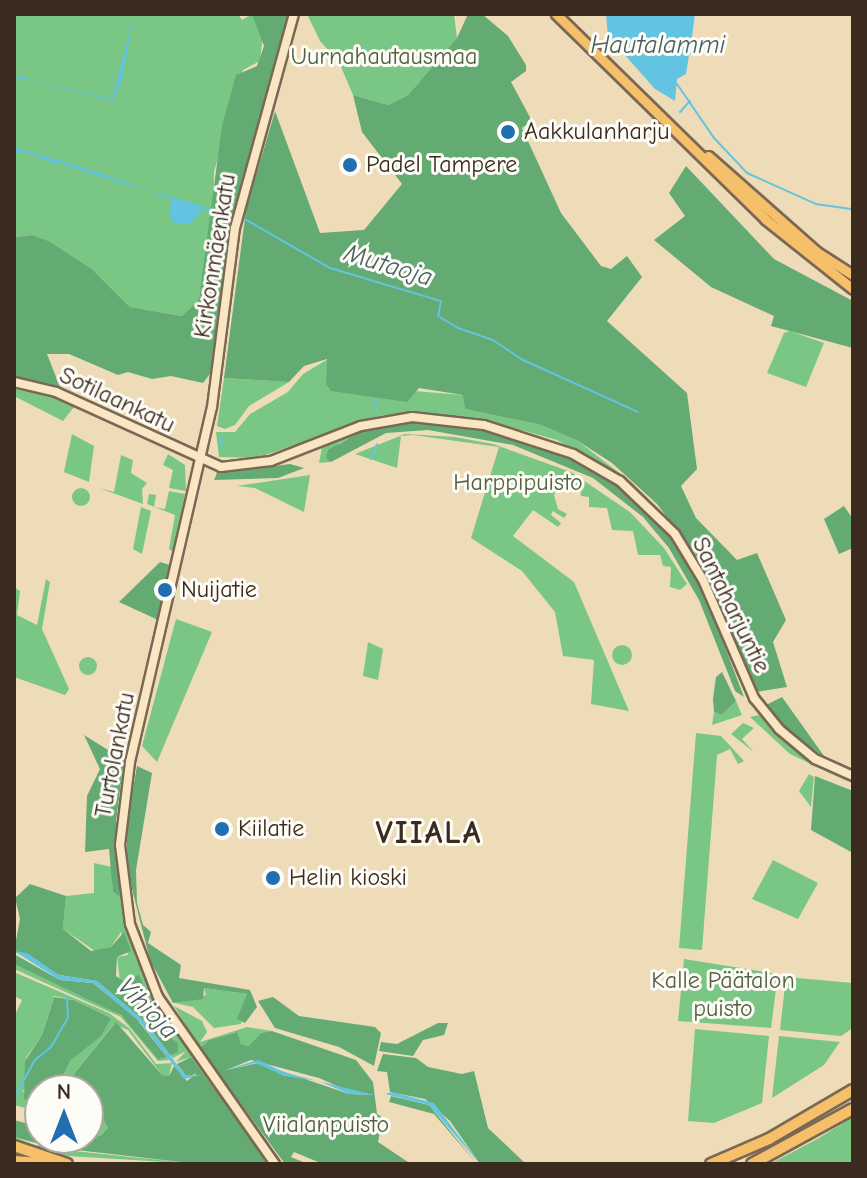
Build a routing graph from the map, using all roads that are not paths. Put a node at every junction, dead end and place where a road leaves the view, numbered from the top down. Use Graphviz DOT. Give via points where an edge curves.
graph roads {
  1 [pos="294,14"];
  2 [pos="556,14"];
  3 [pos="703,155"];
  4 [pos="853,275"];
  5 [pos="853,289"];
  6 [pos="14,382"];
  7 [pos="200,461"];
  8 [pos="853,776"];
  9 [pos="853,1090"];
  10 [pos="853,1109"];
  11 [pos="14,1146"];
  12 [pos="14,1161"];
  13 [pos="59,1164"];
  14 [pos="67,1164"];
  15 [pos="275,1164"];
  16 [pos="711,1164"];
  17 [pos="752,1164"];
  1 -- 7 [label="main road, Kirkonmäenkatu" via="235,228 222,345"];
  2 -- 3 [label="main road"];
  3 -- 4 [label="main road" via="712,157 817,252"];
  3 -- 5 [label="main road" via="765,219"];
  6 -- 7 [label="main road, Sotilaankatu" via="56,392"];
  7 -- 8 [label="main road, Santaharjuntie" via="249,466 361,426 412,417 484,425 573,454 628,487 675,534 705,584 743,678 779,729 815,759"];
  7 -- 15 [label="main road, Turtolankatu" via="126,783 121,869 133,935 158,997"];
  9 -- 16 [label="highway" via="769,1139"];
  10 -- 17 [label="highway"];
  11 -- 14 [label="highway"];
  12 -- 13 [label="highway"];
}
